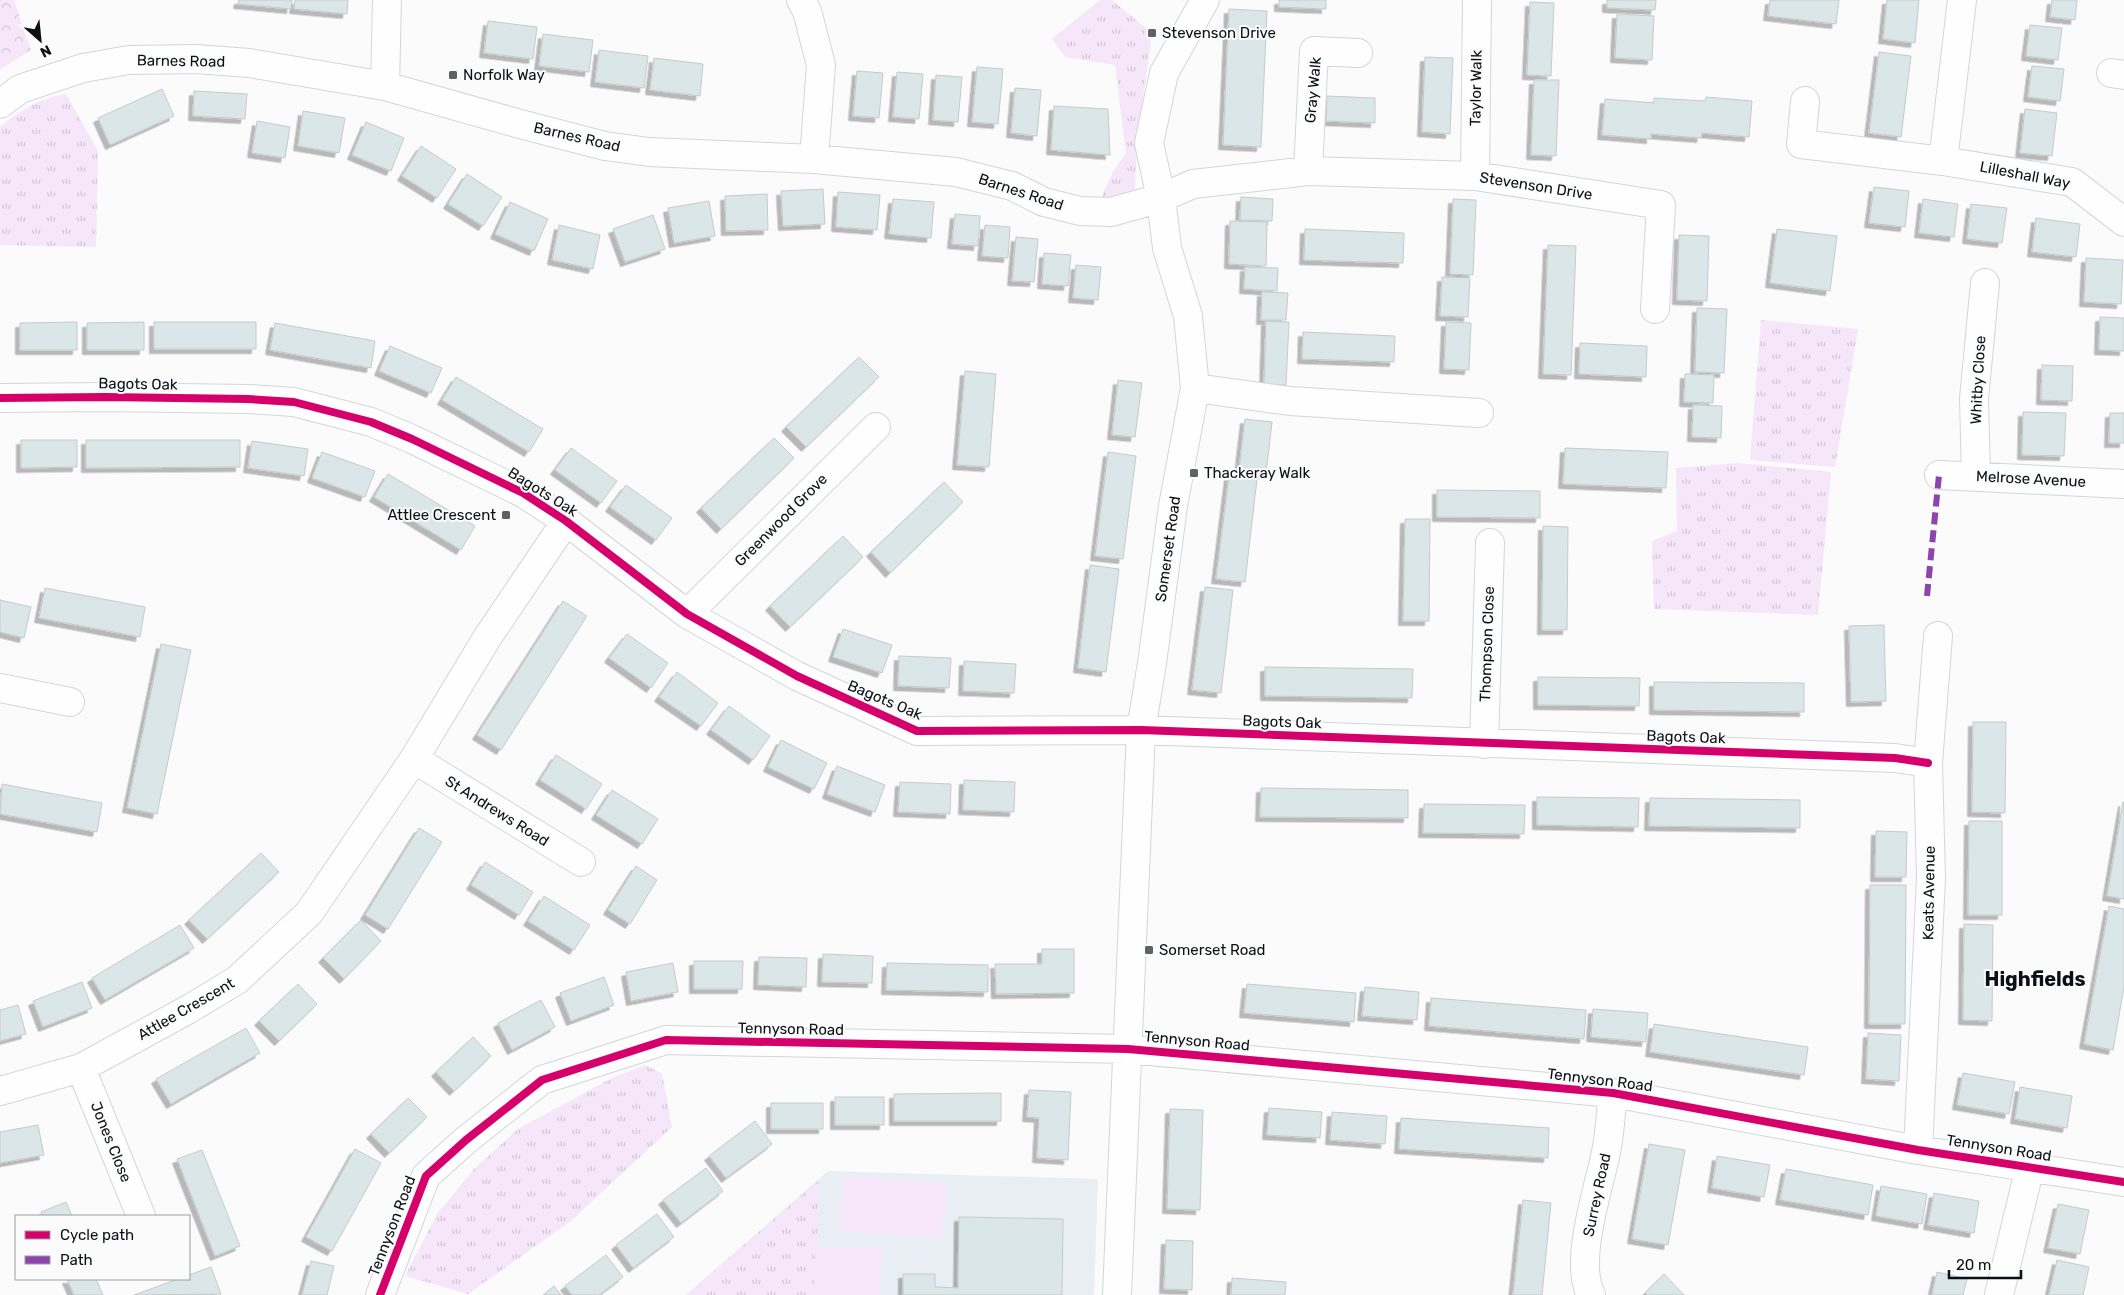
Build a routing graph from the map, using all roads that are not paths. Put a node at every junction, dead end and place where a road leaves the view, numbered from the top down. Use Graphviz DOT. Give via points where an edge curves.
graph roads {
  1 [pos="387,0"];
  2 [pos="801,0"];
  3 [pos="1205,0"];
  4 [pos="1478,0"];
  5 [pos="1962,0"];
  6 [pos="1358,53"];
  7 [pos="385,86"];
  8 [pos="1805,101"];
  9 [pos="0,104"];
  10 [pos="814,159"];
  11 [pos="1943,161"];
  12 [pos="1308,171"];
  13 [pos="1475,176"];
  14 [pos="1160,198"];
  15 [pos="2124,222"];
  16 [pos="1985,283"];
  17 [pos="1655,309"];
  18 [pos="1195,388"];
  19 [pos="0,398"];
  20 [pos="1479,413"];
  21 [pos="876,427"];
  22 [pos="1939,475"];
  23 [pos="1976,476"];
  24 [pos="2124,484"];
  25 [pos="566,521"];
  26 [pos="1490,543"];
  27 [pos="687,614"];
  28 [pos="1938,636"];
  29 [pos="0,688"];
  30 [pos="70,702"];
  31 [pos="1141,730"];
  32 [pos="1484,744"];
  33 [pos="414,759"];
  34 [pos="1928,763"];
  35 [pos="581,862"];
  36 [pos="1128,1049"];
  37 [pos="81,1068"];
  38 [pos="0,1091"];
  39 [pos="1613,1093"];
  40 [pos="1918,1150"];
  41 [pos="2030,1167"];
  42 [pos="2124,1182"];
  43 [pos="141,1215"];
  44 [pos="380,1295"];
  45 [pos="1117,1295"];
  46 [pos="1591,1295"];
  47 [pos="1999,1295"];
  1 -- 7 [label="street"];
  2 -- 10 [label="street" via="821,65"];
  3 -- 14 [label="street, Somerset Road" via="1164,73 1149,143"];
  4 -- 13 [label="street, Taylor Walk"];
  5 -- 11 [label="street"];
  6 -- 12 [label="street, Gray Walk" via="1314,51"];
  7 -- 9 [label="street, Barnes Road" via="249,63 196,59 129,60 53,77 20,89"];
  7 -- 10 [label="street, Barnes Road" via="605,146 649,152"];
  8 -- 11 [label="street, Lilleshall Way" via="1801,144"];
  10 -- 14 [label="street, Barnes Road" via="956,172 1012,186 1044,202 1080,211 1111,212"];
  11 -- 15 [label="street, Lilleshall Way" via="2072,182"];
  12 -- 13 [label="street, Stevenson Drive"];
  12 -- 14 [label="street, Stevenson Drive" via="1193,184"];
  13 -- 17 [label="street, Stevenson Drive" via="1661,205"];
  14 -- 18 [label="street, Somerset Road" via="1167,248 1188,316"];
  16 -- 23 [label="street, Whitby Close" via="1974,399"];
  18 -- 20 [label="street" via="1290,401"];
  18 -- 31 [label="street, Somerset Road" via="1172,506"];
  19 -- 25 [label="street, Bagots Oak" via="114,397 294,402 371,422 412,439 523,493"];
  21 -- 27 [label="street, Greenwood Grove"];
  22 -- 23 [label="street, Melrose Avenue"];
  23 -- 24 [label="street, Melrose Avenue"];
  25 -- 27 [label="street, Bagots Oak"];
  25 -- 33 [label="street, Attlee Crescent" via="487,638"];
  26 -- 32 [label="street, Thompson Close"];
  27 -- 31 [label="street, Bagots Oak" via="797,676 917,731"];
  28 -- 34 [label="street, Keats Avenue"];
  29 -- 30 [label="street"];
  31 -- 32 [label="street, Bagots Oak"];
  31 -- 36 [label="street, Somerset Road"];
  32 -- 34 [label="street, Bagots Oak" via="1895,758"];
  33 -- 35 [label="street, St Andrews Road"];
  33 -- 37 [label="street, Attlee Crescent" via="309,913 277,944 236,980"];
  34 -- 40 [label="street, Keats Avenue" via="1931,878"];
  36 -- 39 [label="street, Tennyson Road"];
  36 -- 44 [label="street, Tennyson Road" via="666,1040 615,1055 542,1080 426,1176"];
  36 -- 45 [label="street, Somerset Road"];
  37 -- 38 [label="street, Attlee Crescent"];
  37 -- 43 [label="street, Jones Close"];
  39 -- 40 [label="street, Tennyson Road"];
  39 -- 46 [label="street, Surrey Road" via="1608,1146 1584,1255"];
  40 -- 41 [label="street, Tennyson Road"];
  41 -- 42 [label="street, Tennyson Road"];
  41 -- 47 [label="street"];
}
